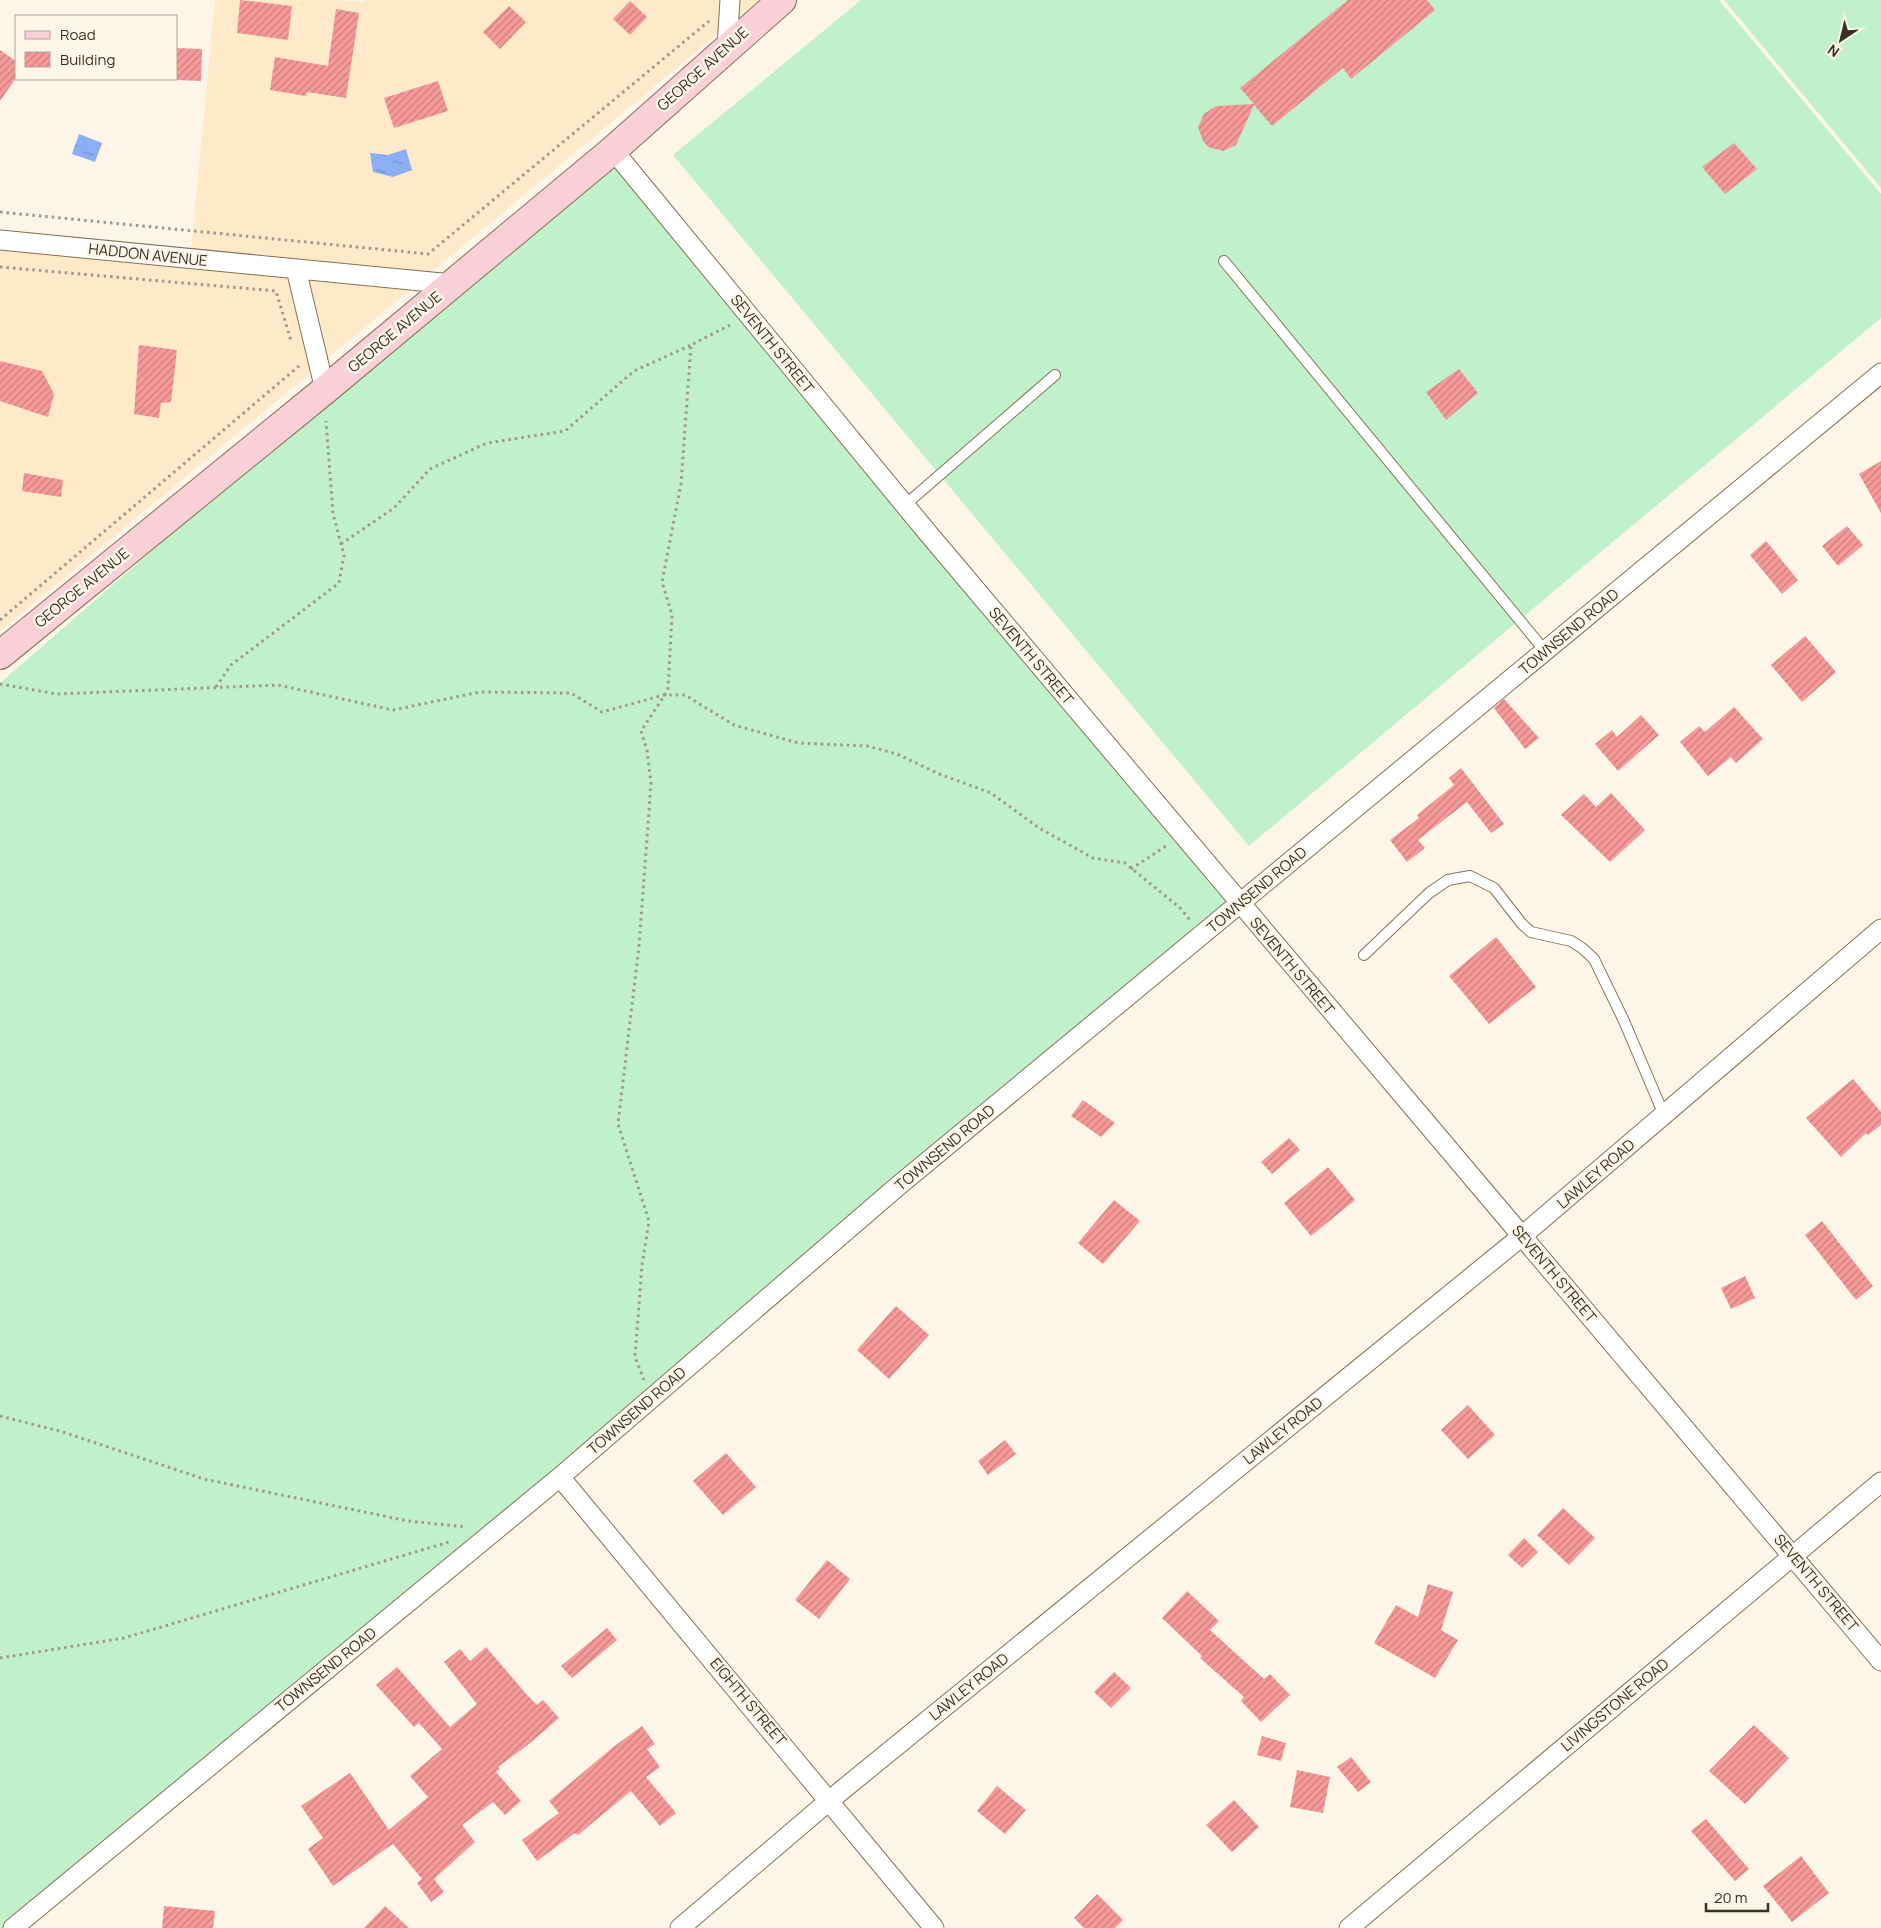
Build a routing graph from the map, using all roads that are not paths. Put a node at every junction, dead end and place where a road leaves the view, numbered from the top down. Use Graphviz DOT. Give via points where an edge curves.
graph roads {
  1 [pos="782,0"];
  2 [pos="730,2"];
  3 [pos="727,47"];
  4 [pos="613,150"];
  5 [pos="0,240"];
  6 [pos="1224,261"];
  7 [pos="296,269"];
  8 [pos="452,284"];
  9 [pos="1881,373"];
  10 [pos="1055,375"];
  11 [pos="325,390"];
  12 [pos="905,506"];
  13 [pos="1545,651"];
  14 [pos="0,655"];
  15 [pos="1240,904"];
  16 [pos="1881,929"];
  17 [pos="1364,955"];
  18 [pos="1664,1114"];
  19 [pos="1522,1236"];
  20 [pos="560,1478"];
  21 [pos="1881,1482"];
  22 [pos="1793,1555"];
  23 [pos="1881,1661"];
  24 [pos="830,1800"];
  25 [pos="13,1928"];
  26 [pos="680,1928"];
  27 [pos="934,1928"];
  28 [pos="1349,1928"];
  1 -- 3 [label="main road, GEORGE AVENUE"];
  2 -- 3 [label="street"];
  3 -- 4 [label="main road, GEORGE AVENUE"];
  4 -- 8 [label="main road, GEORGE AVENUE"];
  4 -- 12 [label="street, SEVENTH STREET"];
  5 -- 7 [label="street, HADDON AVENUE"];
  6 -- 13 [label="lane"];
  7 -- 8 [label="street, HADDON AVENUE"];
  7 -- 11 [label="street"];
  8 -- 11 [label="main road, GEORGE AVENUE"];
  9 -- 13 [label="street, TOWNSEND ROAD"];
  10 -- 12 [label="lane"];
  11 -- 14 [label="main road, GEORGE AVENUE"];
  12 -- 15 [label="street, SEVENTH STREET"];
  13 -- 15 [label="street, TOWNSEND ROAD"];
  15 -- 19 [label="street, SEVENTH STREET"];
  15 -- 20 [label="street, TOWNSEND ROAD" via="898,1186"];
  16 -- 18 [label="street, LAWLEY ROAD"];
  17 -- 18 [label="lane" via="1429,893 1448,880 1470,876 1494,888 1531,932 1571,941 1594,960"];
  18 -- 19 [label="street, LAWLEY ROAD"];
  19 -- 22 [label="street, SEVENTH STREET"];
  19 -- 24 [label="street, LAWLEY ROAD"];
  20 -- 24 [label="street, EIGHTH STREET"];
  20 -- 25 [label="street, TOWNSEND ROAD"];
  21 -- 22 [label="street, LIVINGSTONE ROAD"];
  22 -- 23 [label="street, SEVENTH STREET"];
  22 -- 28 [label="street, LIVINGSTONE ROAD"];
  24 -- 26 [label="street, LAWLEY ROAD"];
  24 -- 27 [label="street, EIGHTH STREET"];
}
